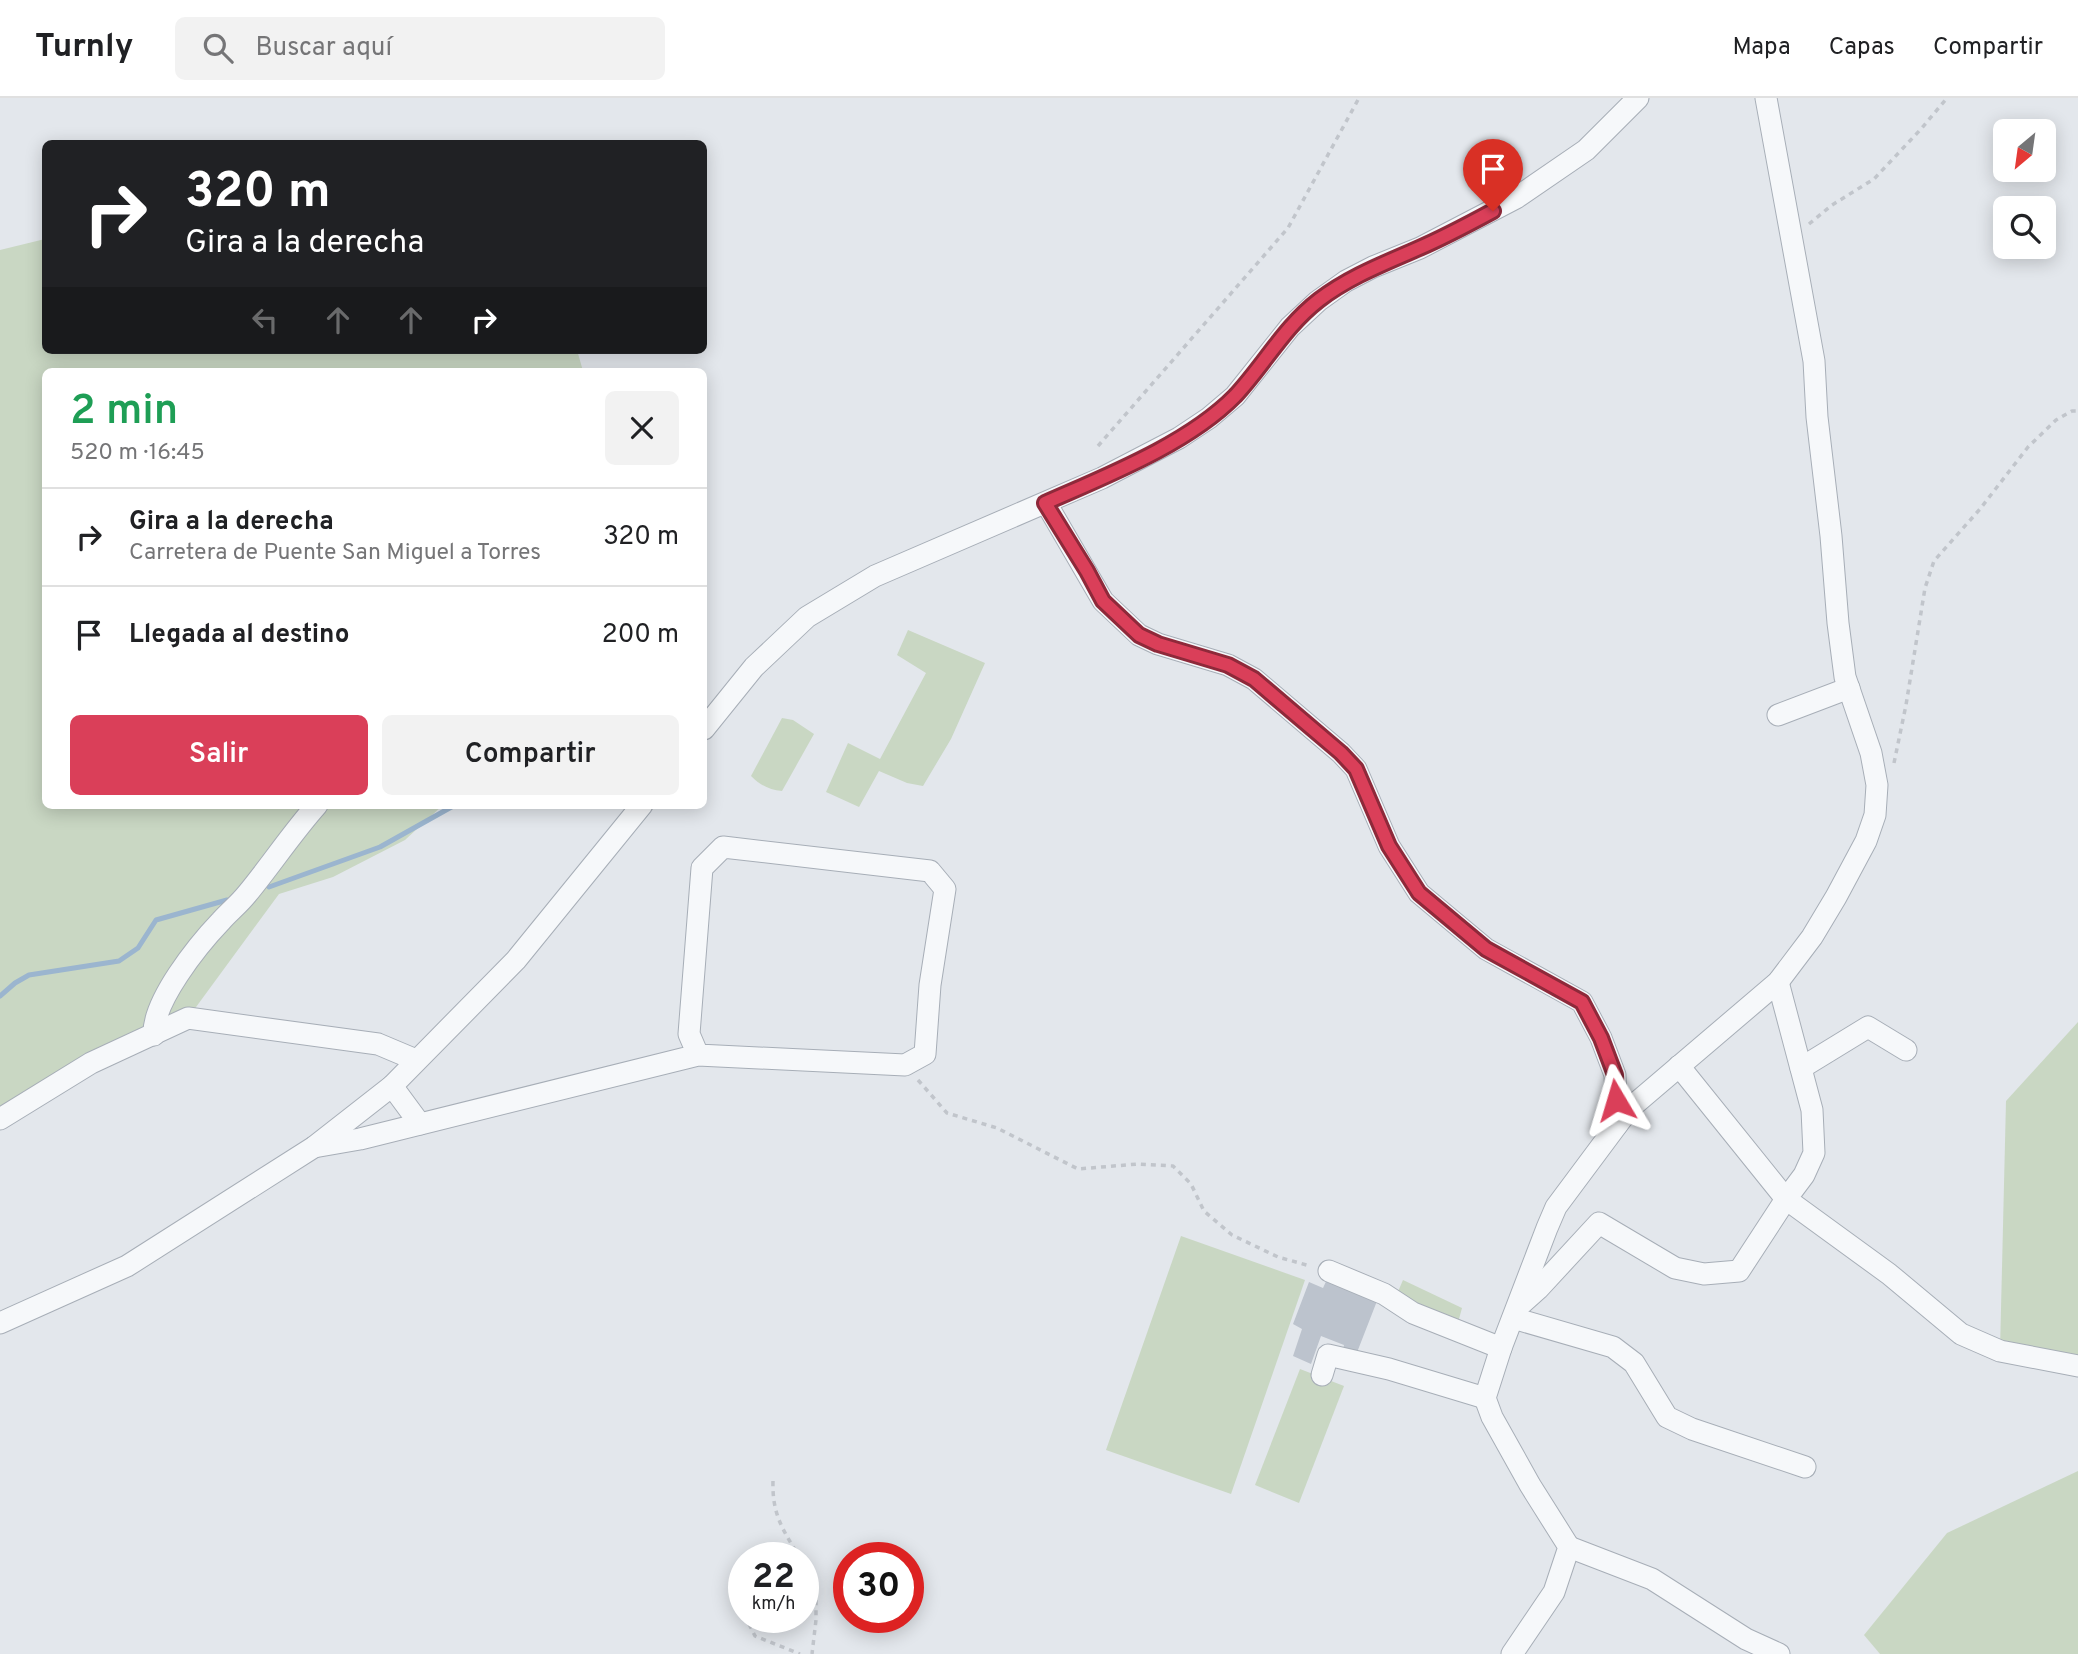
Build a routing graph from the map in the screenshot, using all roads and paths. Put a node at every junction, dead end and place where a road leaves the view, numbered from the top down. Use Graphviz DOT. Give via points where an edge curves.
graph roads {
  1 [pos="1359,98"];
  2 [pos="1639,98"];
  3 [pos="1766,98"];
  4 [pos="1947,98"];
  5 [pos="1792,239"];
  6 [pos="2078,411"];
  7 [pos="1098,446"];
  8 [pos="1045,503"];
  9 [pos="1849,688"];
  10 [pos="1778,715"];
  11 [pos="707,725"];
  12 [pos="1892,771"];
  13 [pos="314,809"];
  14 [pos="639,809"];
  15 [pos="1778,982"];
  16 [pos="154,1035"];
  17 [pos="1906,1050"];
  18 [pos="698,1055"];
  19 [pos="416,1060"];
  20 [pos="905,1065"];
  21 [pos="1679,1066"];
  22 [pos="1801,1068"];
  23 [pos="392,1086"];
  24 [pos="0,1119"];
  25 [pos="420,1124"];
  26 [pos="1617,1125"];
  27 [pos="314,1147"];
  28 [pos="1786,1199"];
  29 [pos="1329,1271"];
  30 [pos="1515,1312"];
  31 [pos="0,1323"];
  32 [pos="1501,1348"];
  33 [pos="2078,1366"];
  34 [pos="1322,1375"];
  35 [pos="1485,1398"];
  36 [pos="1805,1467"];
  37 [pos="773,1481"];
  38 [pos="790,1542"];
  39 [pos="1569,1547"];
  40 [pos="754,1633"];
  41 [pos="814,1633"];
  42 [pos="800,1654"];
  43 [pos="812,1654"];
  44 [pos="1512,1654"];
  45 [pos="1779,1654"];
  1 -- 7 [label="path" via="1288,228"];
  2 -- 8 [label="street" via="1586,150 1516,198 1346,281 1318,301 1290,327 1235,396 1209,418 1102,478"];
  3 -- 5 [label="street"];
  4 -- 5 [label="path" via="1874,179 1832,205"];
  5 -- 9 [label="street" via="1814,361 1838,623"];
  6 -- 12 [label="path" via="2056,419 2028,447 1934,561 1925,588"];
  8 -- 11 [label="street" via="875,576 807,617 754,667"];
  8 -- 26 [label="street" via="1103,601 1139,635 1228,665 1254,679 1356,769 1389,846 1419,893 1486,949 1582,1002 1615,1075"];
  9 -- 10 [label="street"];
  9 -- 15 [label="street" via="1871,753 1877,785 1875,816 1836,897"];
  13 -- 16 [label="street" via="189,961 153,1023"];
  14 -- 19 [label="street" via="516,960"];
  15 -- 21 [label="street"];
  15 -- 22 [label="street"];
  16 -- 19 [label="street" via="188,1018 378,1044"];
  16 -- 24 [label="street" via="91,1063"];
  17 -- 22 [label="street" via="1868,1027"];
  18 -- 20 [label="street"];
  18 -- 20 [label="street" via="689,1034 702,868 723,848 930,871 945,889 925,1054"];
  18 -- 25 [label="street"];
  19 -- 23 [label="street"];
  20 -- 29 [label="path" via="947,1113 997,1128 1078,1169 1138,1164 1173,1167 1191,1184 1204,1211 1232,1235 1278,1257"];
  21 -- 26 [label="street"];
  21 -- 28 [label="street"];
  22 -- 28 [label="street" via="1812,1110 1814,1153"];
  23 -- 25 [label="street"];
  23 -- 27 [label="street"];
  25 -- 27 [label="street"];
  26 -- 30 [label="street" via="1556,1208"];
  27 -- 31 [label="street" via="128,1266"];
  28 -- 30 [label="street" via="1739,1271 1704,1274 1675,1268 1599,1223"];
  28 -- 33 [label="street" via="1889,1274 1961,1334 2000,1351"];
  29 -- 32 [label="street" via="1384,1294 1413,1313"];
  30 -- 32 [label="street"];
  30 -- 36 [label="street" via="1614,1348 1634,1363 1667,1417"];
  32 -- 35 [label="street"];
  34 -- 35 [label="street" via="1328,1355"];
  35 -- 39 [label="street" via="1530,1485"];
  37 -- 38 [label="path" via="777,1520"];
  39 -- 44 [label="street" via="1554,1592"];
  39 -- 45 [label="street" via="1652,1579 1746,1639"];
  40 -- 42 [label="path"];
  41 -- 43 [label="path"];
}
